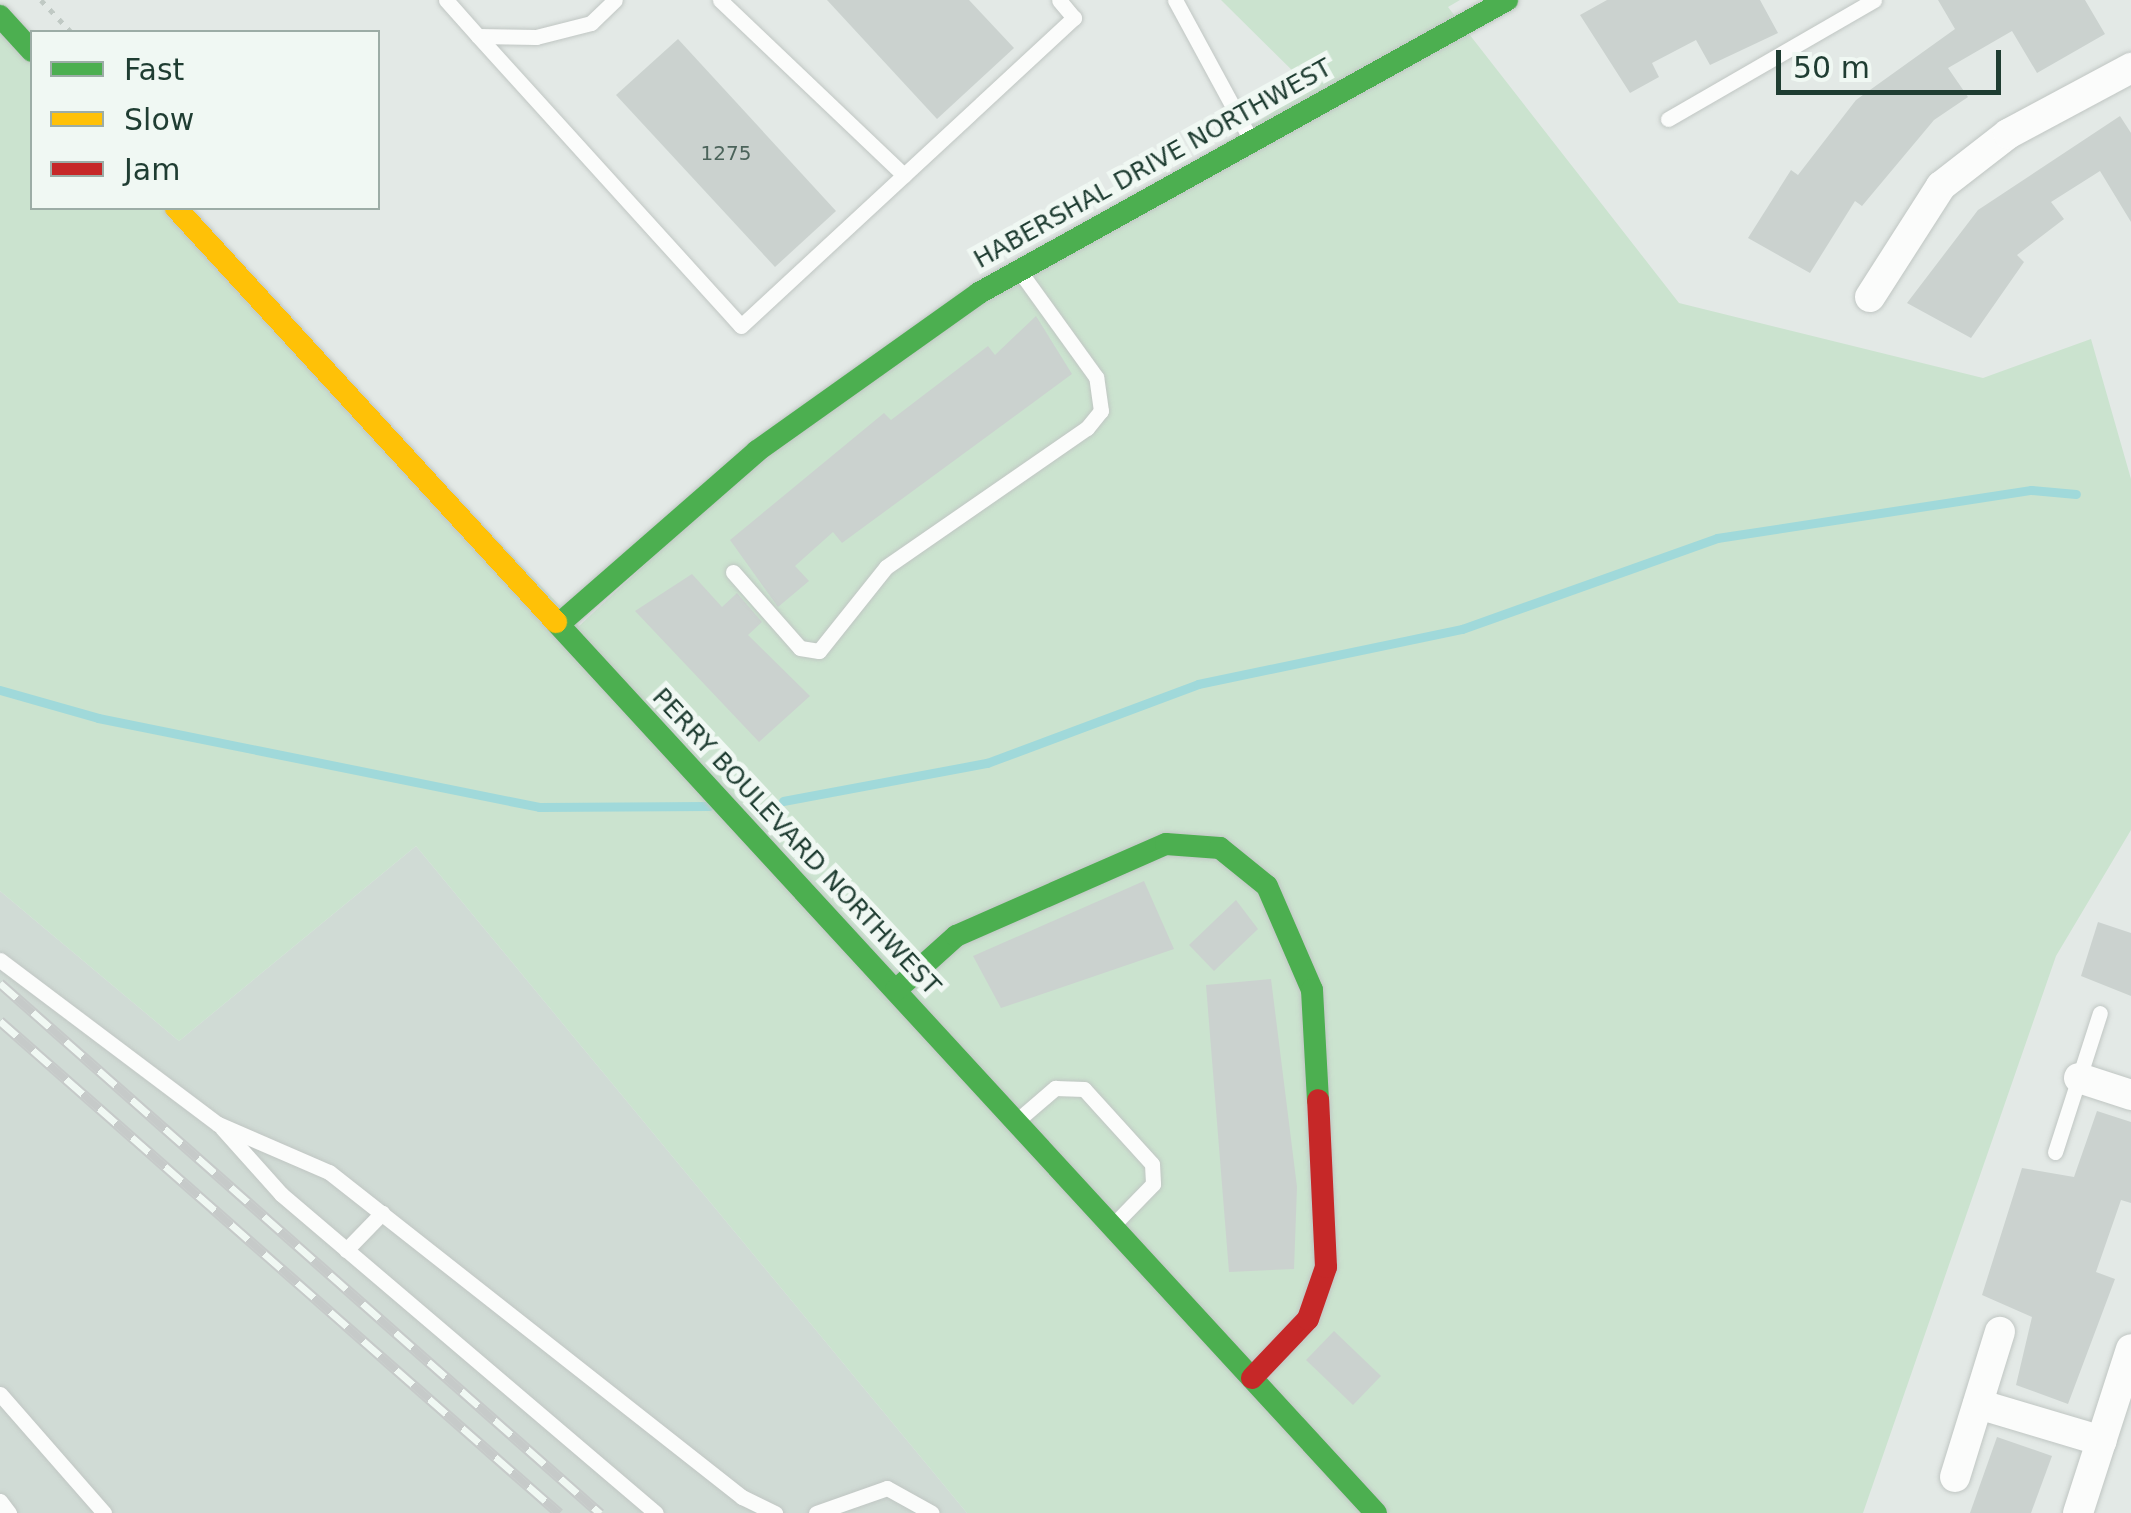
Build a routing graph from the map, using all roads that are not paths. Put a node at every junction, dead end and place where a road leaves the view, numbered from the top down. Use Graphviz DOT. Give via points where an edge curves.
graph roads {
  1 [pos="446,0"];
  2 [pos="615,0"];
  3 [pos="720,0"];
  4 [pos="1059,0"];
  5 [pos="1175,0"];
  6 [pos="1507,0"];
  7 [pos="1874,0"];
  8 [pos="0,16"];
  9 [pos="478,36"];
  10 [pos="30,49"];
  11 [pos="2131,68"];
  12 [pos="1668,118"];
  13 [pos="1250,138"];
  14 [pos="904,176"];
  15 [pos="178,210"];
  16 [pos="1018,269"];
  17 [pos="1870,297"];
  18 [pos="732,572"];
  19 [pos="559,624"];
  20 [pos="0,960"];
  21 [pos="896,990"];
  22 [pos="2100,1013"];
  23 [pos="2079,1078"];
  24 [pos="2131,1095"];
  25 [pos="1016,1121"];
  26 [pos="218,1124"];
  27 [pos="2055,1152"];
  28 [pos="382,1213"];
  29 [pos="1113,1226"];
  30 [pos="346,1250"];
  31 [pos="2000,1332"];
  32 [pos="2131,1349"];
  33 [pos="1252,1378"];
  34 [pos="0,1394"];
  35 [pos="1978,1404"];
  36 [pos="2102,1441"];
  37 [pos="1955,1477"];
  38 [pos="0,1501"];
  39 [pos="9,1513"];
  40 [pos="104,1513"];
  41 [pos="656,1513"];
  42 [pos="775,1513"];
  43 [pos="816,1513"];
  44 [pos="932,1513"];
  45 [pos="1376,1513"];
  46 [pos="2078,1513"];
  1 -- 9 [label="lane"];
  2 -- 9 [label="lane" via="565,32"];
  3 -- 14 [label="lane"];
  4 -- 14 [label="lane" via="1074,18"];
  5 -- 13 [label="lane"];
  6 -- 13 [label="street, HABERSHAL DRIVE NORTHWEST"];
  7 -- 12 [label="lane"];
  8 -- 10 [label="street"];
  9 -- 14 [label="lane" via="741,326"];
  11 -- 17 [label="street" via="2008,134 1942,186"];
  13 -- 16 [label="street, HABERSHAL DRIVE NORTHWEST"];
  15 -- 19 [label="street, PERRY BOULEVARD NORTHWEST"];
  16 -- 18 [label="lane" via="1096,377 1101,411 1087,428 886,567 819,651 800,648"];
  16 -- 19 [label="street, HABERSHAL DRIVE NORTHWEST" via="757,451"];
  19 -- 21 [label="street, PERRY BOULEVARD NORTHWEST"];
  20 -- 26 [label="lane"];
  21 -- 25 [label="street, PERRY BOULEVARD NORTHWEST"];
  21 -- 33 [label="street" via="956,936 1166,844 1220,848 1267,886 1312,990 1326,1267 1308,1320"];
  22 -- 23 [label="lane"];
  23 -- 24 [label="street"];
  23 -- 27 [label="lane"];
  25 -- 29 [label="street, PERRY BOULEVARD NORTHWEST"];
  25 -- 29 [label="lane" via="1055,1088 1084,1089 1152,1164 1153,1184"];
  26 -- 28 [label="lane" via="329,1172"];
  26 -- 30 [label="lane"];
  28 -- 30 [label="lane"];
  28 -- 42 [label="lane" via="742,1496"];
  29 -- 33 [label="street, PERRY BOULEVARD NORTHWEST"];
  30 -- 41 [label="lane"];
  31 -- 35 [label="street"];
  32 -- 36 [label="street"];
  33 -- 45 [label="street, PERRY BOULEVARD NORTHWEST"];
  34 -- 40 [label="lane"];
  35 -- 36 [label="street"];
  35 -- 37 [label="street"];
  36 -- 46 [label="street"];
  38 -- 39 [label="lane"];
  43 -- 44 [label="lane" via="887,1488"];
}
